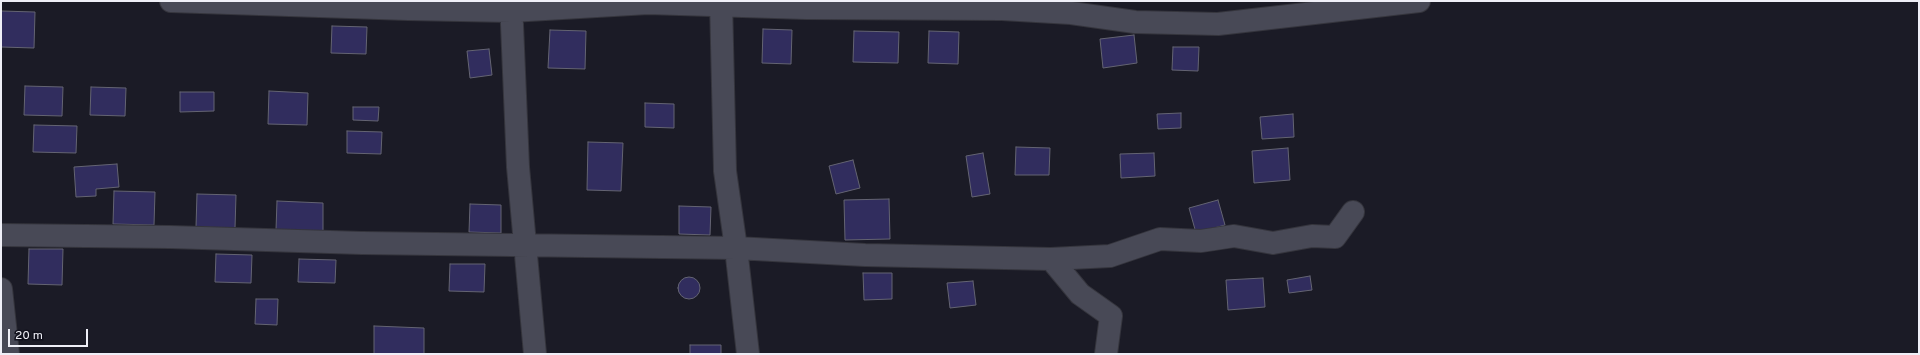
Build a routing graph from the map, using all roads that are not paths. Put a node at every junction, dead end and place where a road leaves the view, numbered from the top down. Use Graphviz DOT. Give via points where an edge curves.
graph roads {
  1 [pos="171,1"];
  2 [pos="1419,1"];
  3 [pos="304,3"];
  4 [pos="722,3"];
  5 [pos="511,6"];
  6 [pos="1353,212"];
  7 [pos="1,235"];
  8 [pos="525,245"];
  9 [pos="736,248"];
  10 [pos="1052,259"];
  11 [pos="1,289"];
  12 [pos="8,354"];
  13 [pos="535,354"];
  14 [pos="748,354"];
  15 [pos="1106,354"];
  1 -- 3 [label="street"];
  2 -- 4 [label="street" via="1218,24 1135,22 1071,13 1002,9 806,8"];
  3 -- 5 [label="street"];
  4 -- 5 [label="street"];
  4 -- 9 [label="street" via="725,171"];
  5 -- 8 [label="street" via="518,167"];
  6 -- 10 [label="street" via="1335,237 1312,236 1273,243 1234,236 1200,241 1160,239 1110,256"];
  7 -- 8 [label="street"];
  8 -- 9 [label="street"];
  8 -- 13 [label="street"];
  9 -- 10 [label="street" via="865,255"];
  9 -- 14 [label="street"];
  10 -- 15 [label="street" via="1080,294 1111,316"];
  11 -- 12 [label="street"];
}
